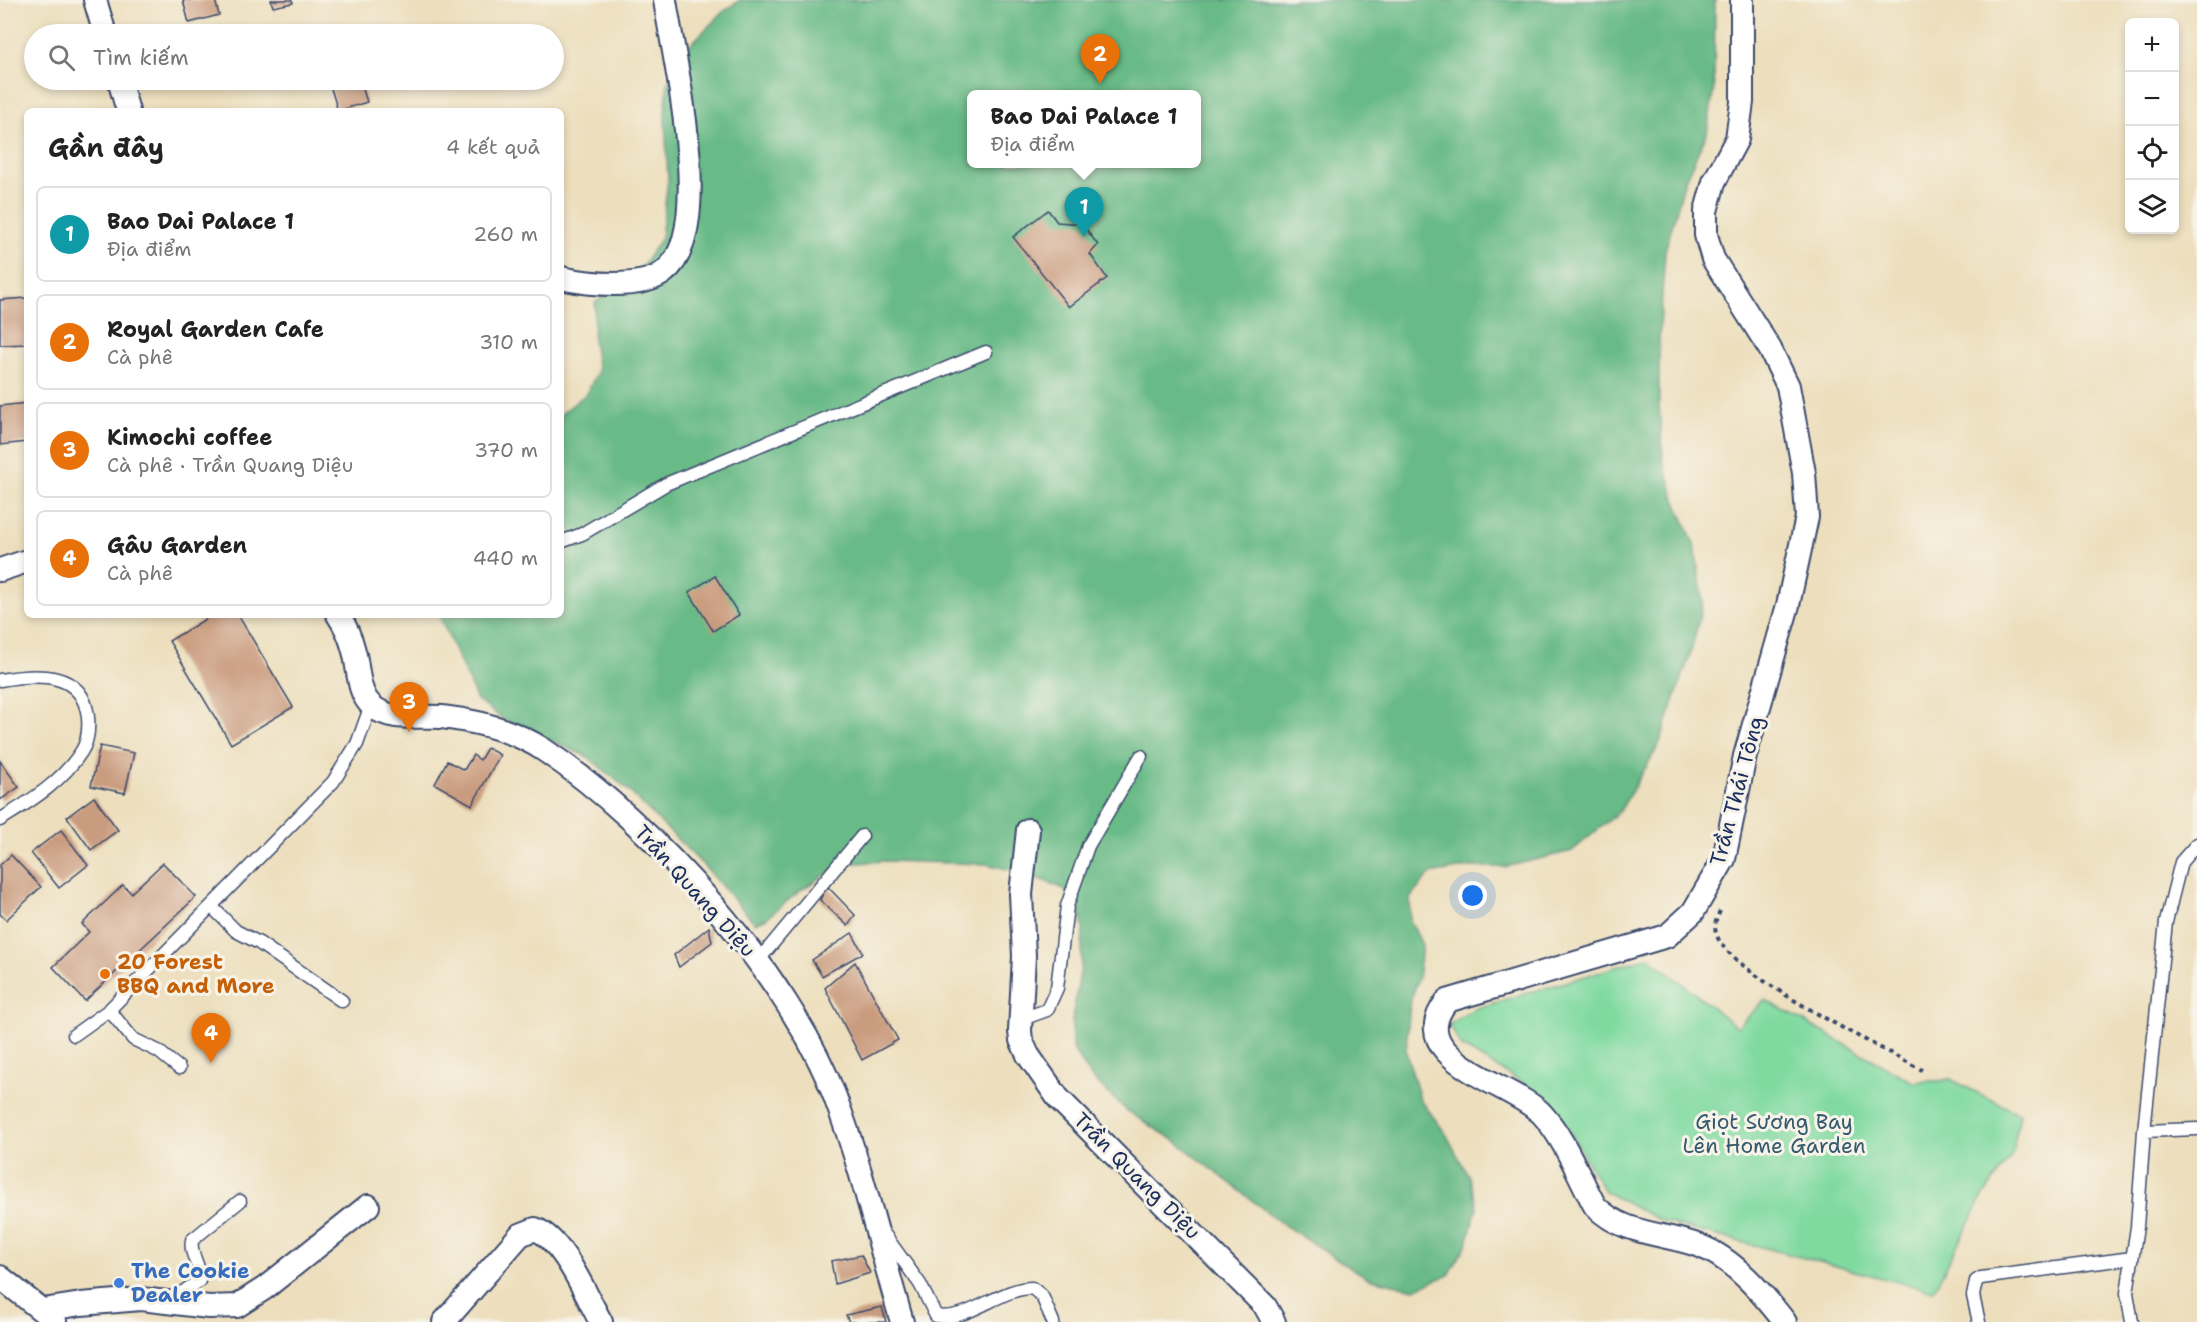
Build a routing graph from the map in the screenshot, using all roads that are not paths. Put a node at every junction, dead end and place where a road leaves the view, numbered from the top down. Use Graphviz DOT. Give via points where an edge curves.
graph roads {
  1 [pos="665,0"];
  2 [pos="1742,0"];
  3 [pos="122,90"];
  4 [pos="127,108"];
  5 [pos="564,279"];
  6 [pos="986,352"];
  7 [pos="564,541"];
  8 [pos="24,562"];
  9 [pos="0,570"];
  10 [pos="344,618"];
  11 [pos="0,680"];
  12 [pos="371,705"];
  13 [pos="1141,756"];
  14 [pos="0,820"];
  15 [pos="1028,830"];
  16 [pos="862,836"];
  17 [pos="2197,844"];
  18 [pos="211,906"];
  19 [pos="758,961"];
  20 [pos="342,1001"];
  21 [pos="109,1010"];
  22 [pos="1022,1019"];
  23 [pos="74,1035"];
  24 [pos="179,1068"];
  25 [pos="2197,1130"];
  26 [pos="2144,1131"];
  27 [pos="240,1201"];
  28 [pos="368,1206"];
  29 [pos="873,1218"];
  30 [pos="2132,1258"];
  31 [pos="0,1277"];
  32 [pos="169,1301"];
  33 [pos="50,1316"];
  34 [pos="937,1319"];
  35 [pos="444,1322"];
  36 [pos="602,1322"];
  37 [pos="902,1322"];
  38 [pos="1053,1322"];
  39 [pos="1274,1322"];
  40 [pos="1785,1322"];
  41 [pos="1980,1322"];
  42 [pos="2132,1322"];
  1 -- 5 [label="street" via="683,93 690,185 686,229 679,250 671,266 654,278 617,283"];
  2 -- 40 [label="street, Trần Thái Tông" via="1742,102 1737,139 1714,182 1706,211 1706,235 1713,259 1770,349 1788,386 1804,473 1807,517 1788,605 1745,756 1724,859 1693,912 1666,936 1447,1001 1437,1013 1437,1028 1450,1059 1527,1101 1542,1114 1594,1206 1605,1217 1619,1225 1680,1239 1713,1253 1740,1273"];
  3 -- 4 [label="street"];
  6 -- 7 [label="lane" via="666,484"];
  8 -- 9 [label="street"];
  10 -- 12 [label="street" via="362,690"];
  11 -- 14 [label="lane" via="52,677 70,683 83,695 89,727 83,750 66,773"];
  12 -- 18 [label="lane" via="357,744 333,782"];
  12 -- 19 [label="street, Trần Quang Diệu" via="389,715 442,717 494,726 538,746 618,806 689,879"];
  13 -- 22 [label="lane" via="1085,856 1066,906 1054,996 1047,1010"];
  15 -- 22 [label="street, Trần Quang Diệu" via="1021,894"];
  16 -- 19 [label="lane"];
  17 -- 26 [label="lane" via="2181,861 2166,922"];
  18 -- 20 [label="lane" via="236,931"];
  18 -- 21 [label="lane"];
  19 -- 29 [label="street, Trần Quang Diệu" via="801,1028 834,1095"];
  21 -- 23 [label="lane"];
  21 -- 24 [label="lane" via="133,1039 158,1051"];
  22 -- 39 [label="street, Trần Quang Diệu" via="1021,1040 1058,1098 1265,1306"];
  25 -- 26 [label="lane"];
  26 -- 30 [label="lane"];
  27 -- 32 [label="lane" via="192,1240 191,1252 201,1272 199,1281"];
  28 -- 32 [label="street" via="237,1306 209,1307"];
  29 -- 34 [label="lane" via="920,1284"];
  29 -- 37 [label="street, Trần Quang Diệu"];
  30 -- 41 [label="lane" via="1981,1278 1976,1281 1973,1296"];
  30 -- 42 [label="lane" via="2127,1293"];
  31 -- 33 [label="street"];
  32 -- 33 [label="street" via="81,1304"];
  34 -- 38 [label="lane" via="960,1317 1006,1293 1032,1288 1042,1296"];
  35 -- 36 [label="street" via="520,1235 535,1229 546,1235 568,1261"];
}
